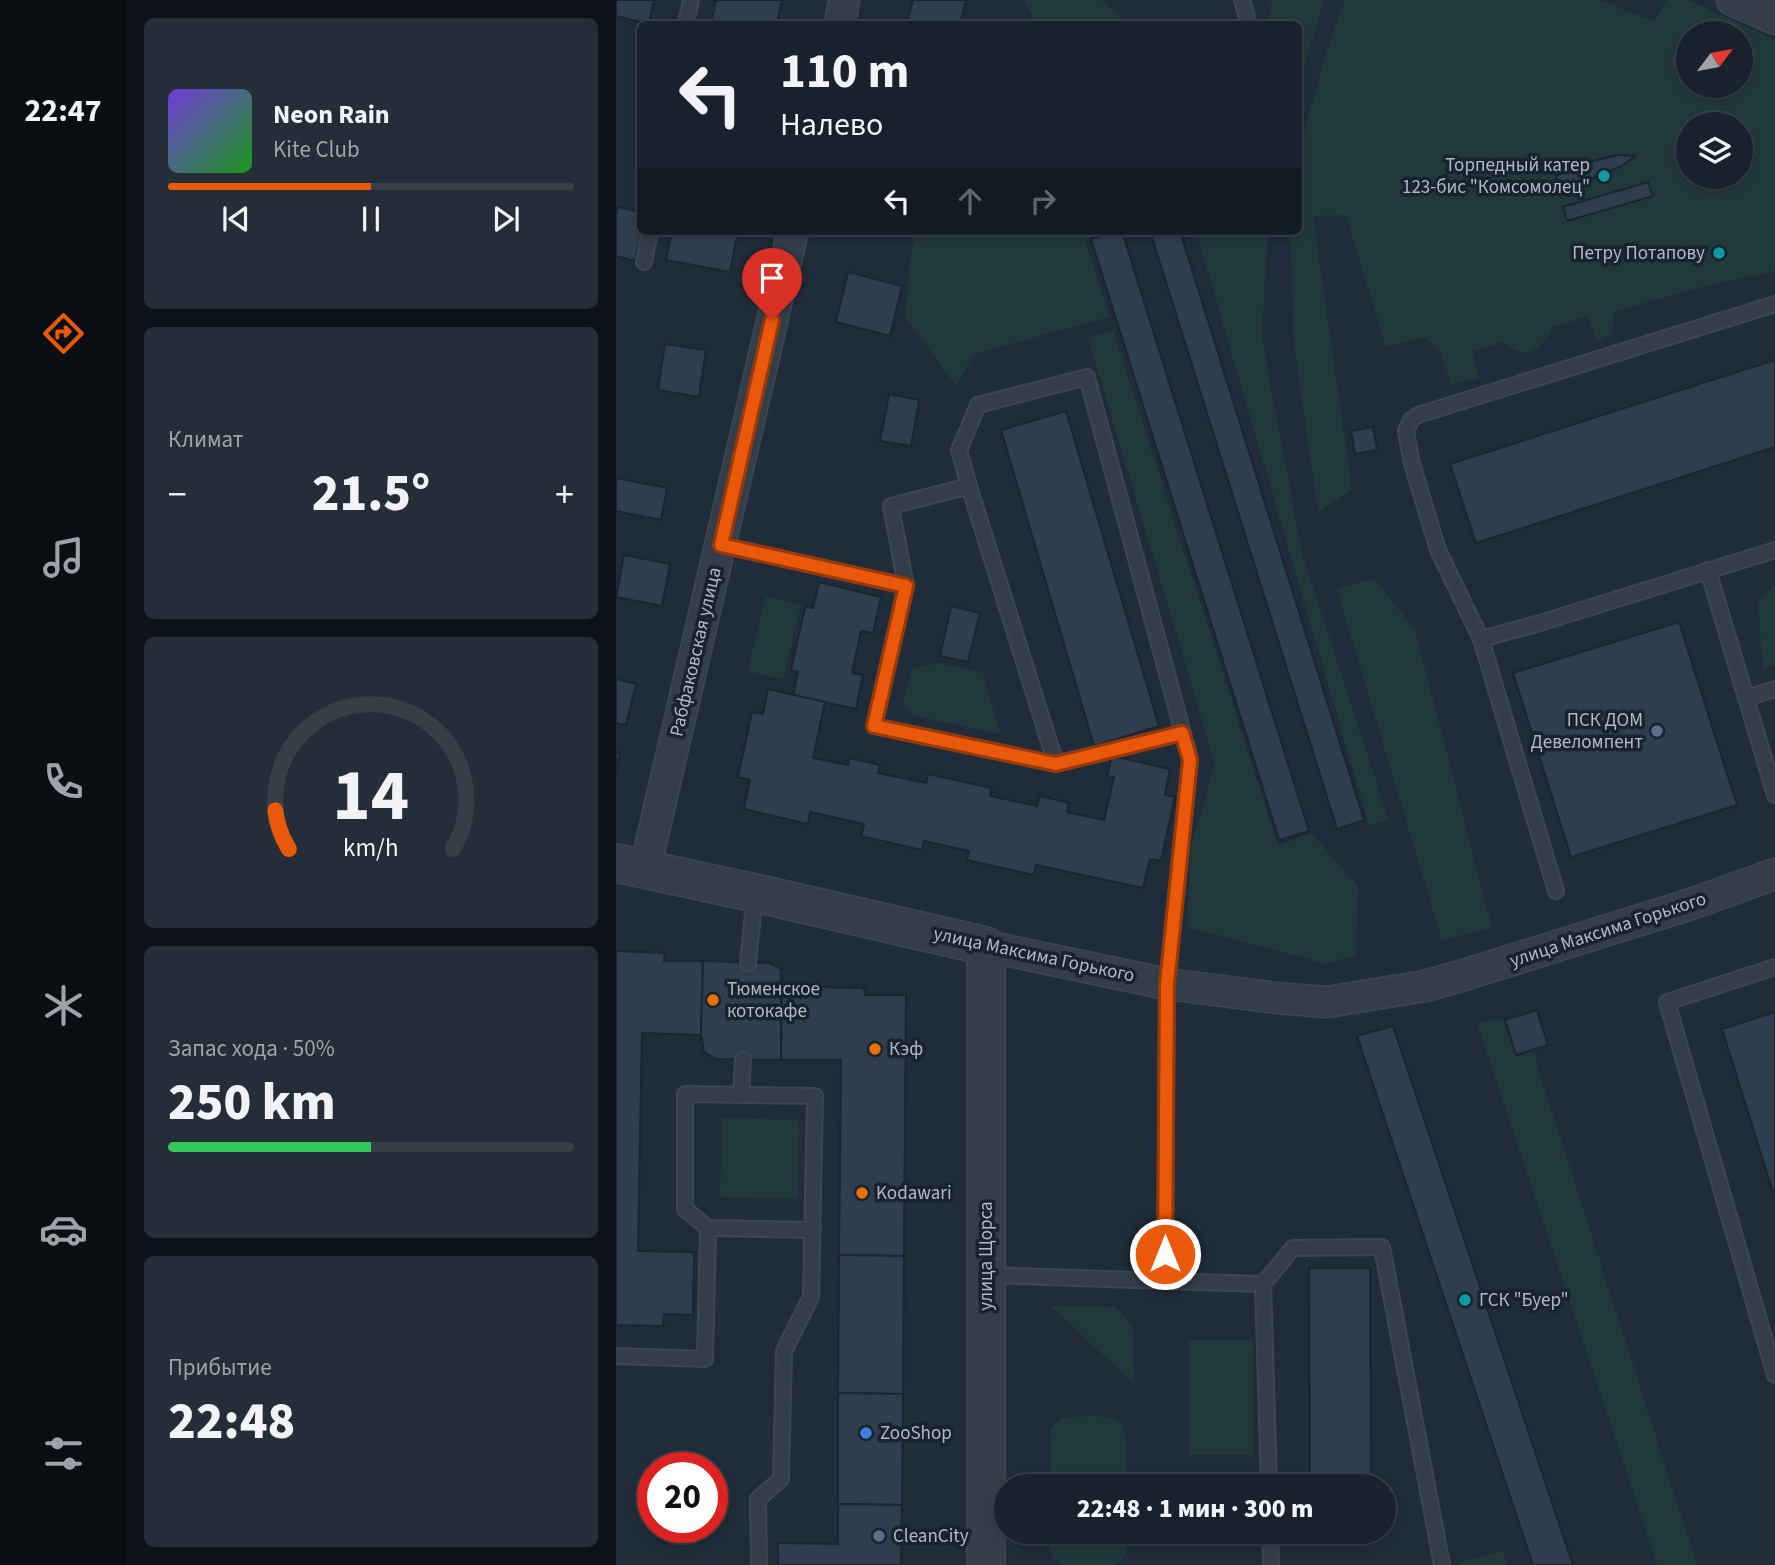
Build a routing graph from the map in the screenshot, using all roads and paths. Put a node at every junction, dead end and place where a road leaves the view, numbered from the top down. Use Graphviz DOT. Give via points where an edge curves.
graph roads {
  1 [pos="691,0"];
  2 [pos="844,0"];
  3 [pos="1242,0"];
  4 [pos="1732,0"];
  5 [pos="1775,19"];
  6 [pos="687,21"];
  7 [pos="840,21"];
  8 [pos="1248,21"];
  9 [pos="649,235"];
  10 [pos="792,235"];
  11 [pos="644,262"];
  12 [pos="1775,304"];
  13 [pos="969,486"];
  14 [pos="721,545"];
  15 [pos="1775,550"];
  16 [pos="1708,570"];
  17 [pos="906,586"];
  18 [pos="1481,639"];
  19 [pos="1775,689"];
  20 [pos="1746,698"];
  21 [pos="1182,733"];
  22 [pos="1056,764"];
  23 [pos="1775,795"];
  24 [pos="630,866"];
  25 [pos="1775,874"];
  26 [pos="1556,891"];
  27 [pos="755,893"];
  28 [pos="986,946"];
  29 [pos="748,962"];
  30 [pos="1775,967"];
  31 [pos="1167,984"];
  32 [pos="743,1060"];
  33 [pos="741,1095"];
  34 [pos="708,1228"];
  35 [pos="813,1230"];
  36 [pos="986,1275"];
  37 [pos="1165,1281"];
  38 [pos="1264,1284"];
  39 [pos="616,1356"];
  40 [pos="1775,1375"];
  41 [pos="1269,1474"];
  42 [pos="1270,1544"];
  43 [pos="1271,1563"];
  44 [pos="759,1565"];
  45 [pos="986,1565"];
  46 [pos="1442,1565"];
  1 -- 6 [label="lane"];
  2 -- 7 [label="street"];
  3 -- 8 [label="lane"];
  4 -- 5 [label="street"];
  9 -- 11 [label="lane"];
  10 -- 14 [label="street, Рабфаковская улица"];
  12 -- 18 [label="lane" via="1411,420 1406,430 1411,460 1438,550"];
  13 -- 17 [label="lane" via="891,506"];
  13 -- 21 [label="lane" via="959,450 978,405 1087,377"];
  13 -- 22 [label="lane"];
  14 -- 17 [label="lane"];
  14 -- 24 [label="street, Рабфаковская улица"];
  15 -- 16 [label="lane"];
  16 -- 18 [label="lane"];
  16 -- 20 [label="lane"];
  17 -- 22 [label="lane" via="874,726"];
  18 -- 26 [label="lane"];
  19 -- 20 [label="lane"];
  20 -- 23 [label="lane"];
  21 -- 22 [label="lane"];
  21 -- 31 [label="lane" via="1190,760"];
  24 -- 27 [label="street, улица Максима Горького"];
  25 -- 31 [label="street, улица Максима Горького" via="1425,986 1327,1002"];
  27 -- 28 [label="street, улица Максима Горького"];
  27 -- 29 [label="lane"];
  28 -- 31 [label="street, улица Максима Горького"];
  28 -- 36 [label="street, улица Щорса"];
  30 -- 40 [label="lane" via="1667,1002"];
  31 -- 37 [label="lane"];
  32 -- 33 [label="lane"];
  33 -- 34 [label="lane" via="685,1094 685,1209"];
  33 -- 35 [label="lane" via="815,1096"];
  34 -- 35 [label="lane"];
  34 -- 39 [label="lane" via="705,1359"];
  35 -- 44 [label="lane" via="811,1297 784,1351 781,1479 758,1499"];
  36 -- 37 [label="lane"];
  36 -- 45 [label="street, улица Щорса"];
  37 -- 38 [label="lane"];
  38 -- 41 [label="lane"];
  38 -- 46 [label="lane" via="1293,1248 1382,1247"];
  42 -- 43 [label="lane"];
}
